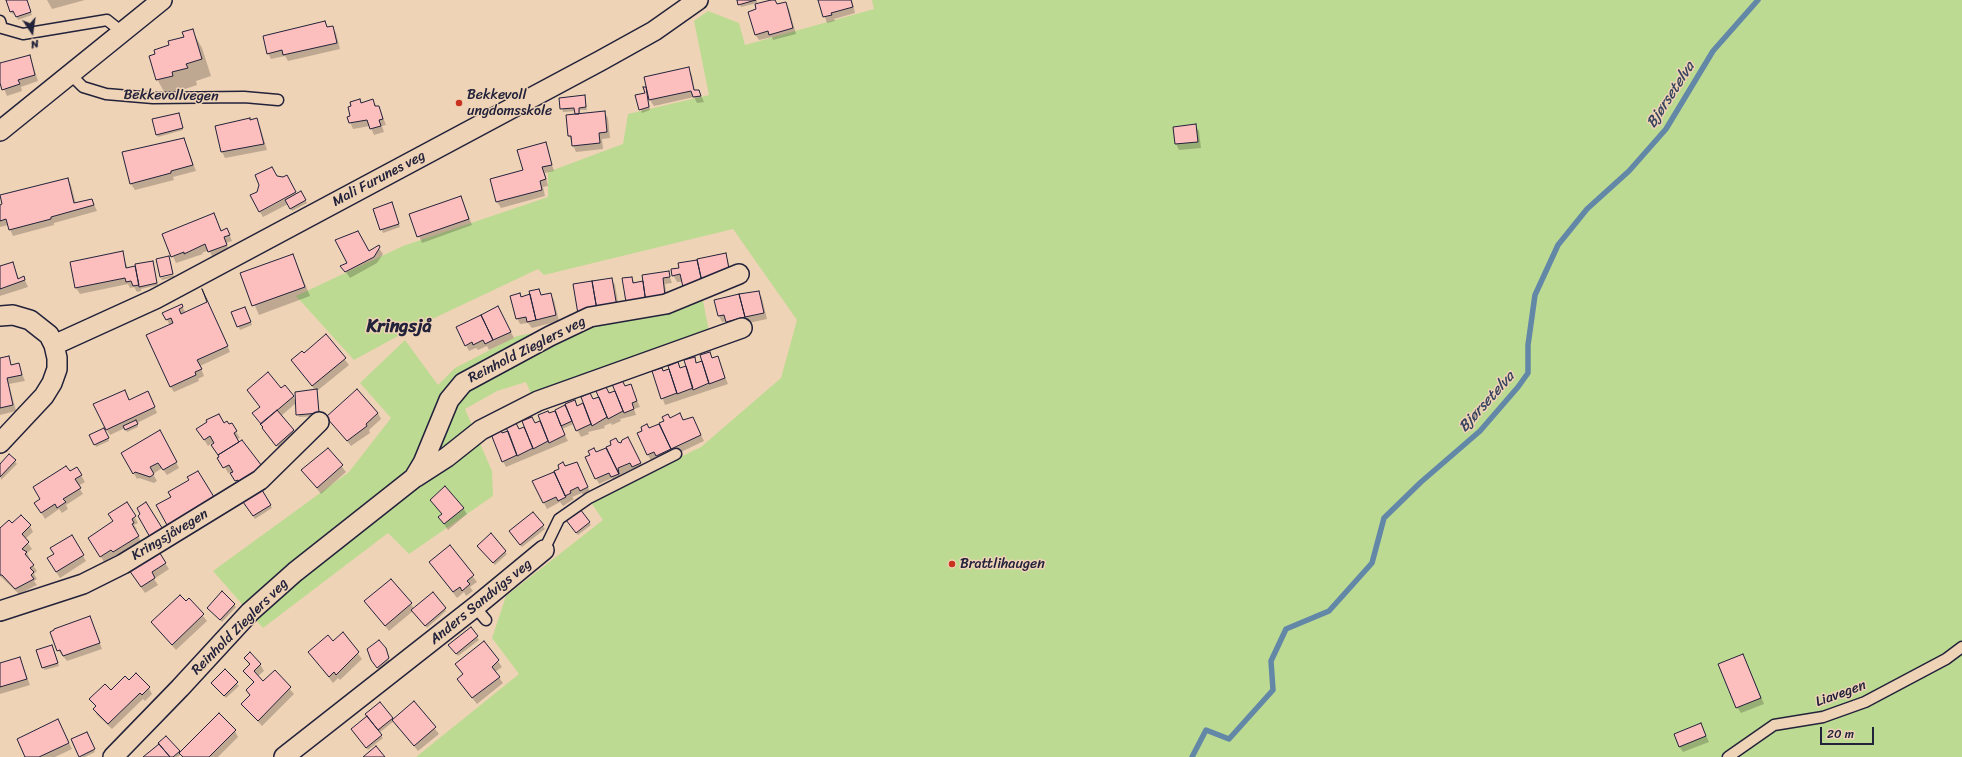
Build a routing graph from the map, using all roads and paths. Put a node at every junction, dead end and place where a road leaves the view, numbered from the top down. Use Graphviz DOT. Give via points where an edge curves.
graph roads {
  1 [pos="162,0"];
  2 [pos="698,0"];
  3 [pos="0,21"];
  4 [pos="122,32"];
  5 [pos="70,74"];
  6 [pos="278,100"];
  7 [pos="0,131"];
  8 [pos="739,274"];
  9 [pos="0,316"];
  10 [pos="742,328"];
  11 [pos="54,345"];
  12 [pos="319,422"];
  13 [pos="0,443"];
  14 [pos="676,454"];
  15 [pos="414,478"];
  16 [pos="544,550"];
  17 [pos="0,612"];
  18 [pos="1962,648"];
  19 [pos="113,757"];
  20 [pos="284,757"];
  21 [pos="1728,757"];
  1 -- 4 [label="street"];
  2 -- 11 [label="street, Mali Furunes veg" via="654,31 593,65 155,299"];
  3 -- 4 [label="lane" via="2,28 23,34 107,20"];
  4 -- 5 [label="street"];
  5 -- 6 [label="lane, Bekkevollvegen" via="83,86 106,94 153,98 244,97"];
  5 -- 7 [label="street"];
  8 -- 15 [label="street, Reinhold Zieglers veg" via="666,304 590,317 463,383 449,400 423,463"];
  9 -- 11 [label="street" via="13,315 30,320 48,335"];
  10 -- 15 [label="street, Reinhold Zieglers veg" via="538,401 481,430 447,457"];
  11 -- 13 [label="street" via="57,364 52,383 44,396"];
  12 -- 17 [label="street, Kringsjåvegen" via="260,480 122,564 83,584"];
  14 -- 16 [label="lane, Anders Sandvigs veg" via="588,498 559,519"];
  15 -- 19 [label="street, Reinhold Zieglers veg" via="295,572 250,612"];
  16 -- 20 [label="street, Anders Sandvigs veg" via="481,614"];
  18 -- 21 [label="lane, Liavegen" via="1865,702 1823,717 1774,726"];
}
